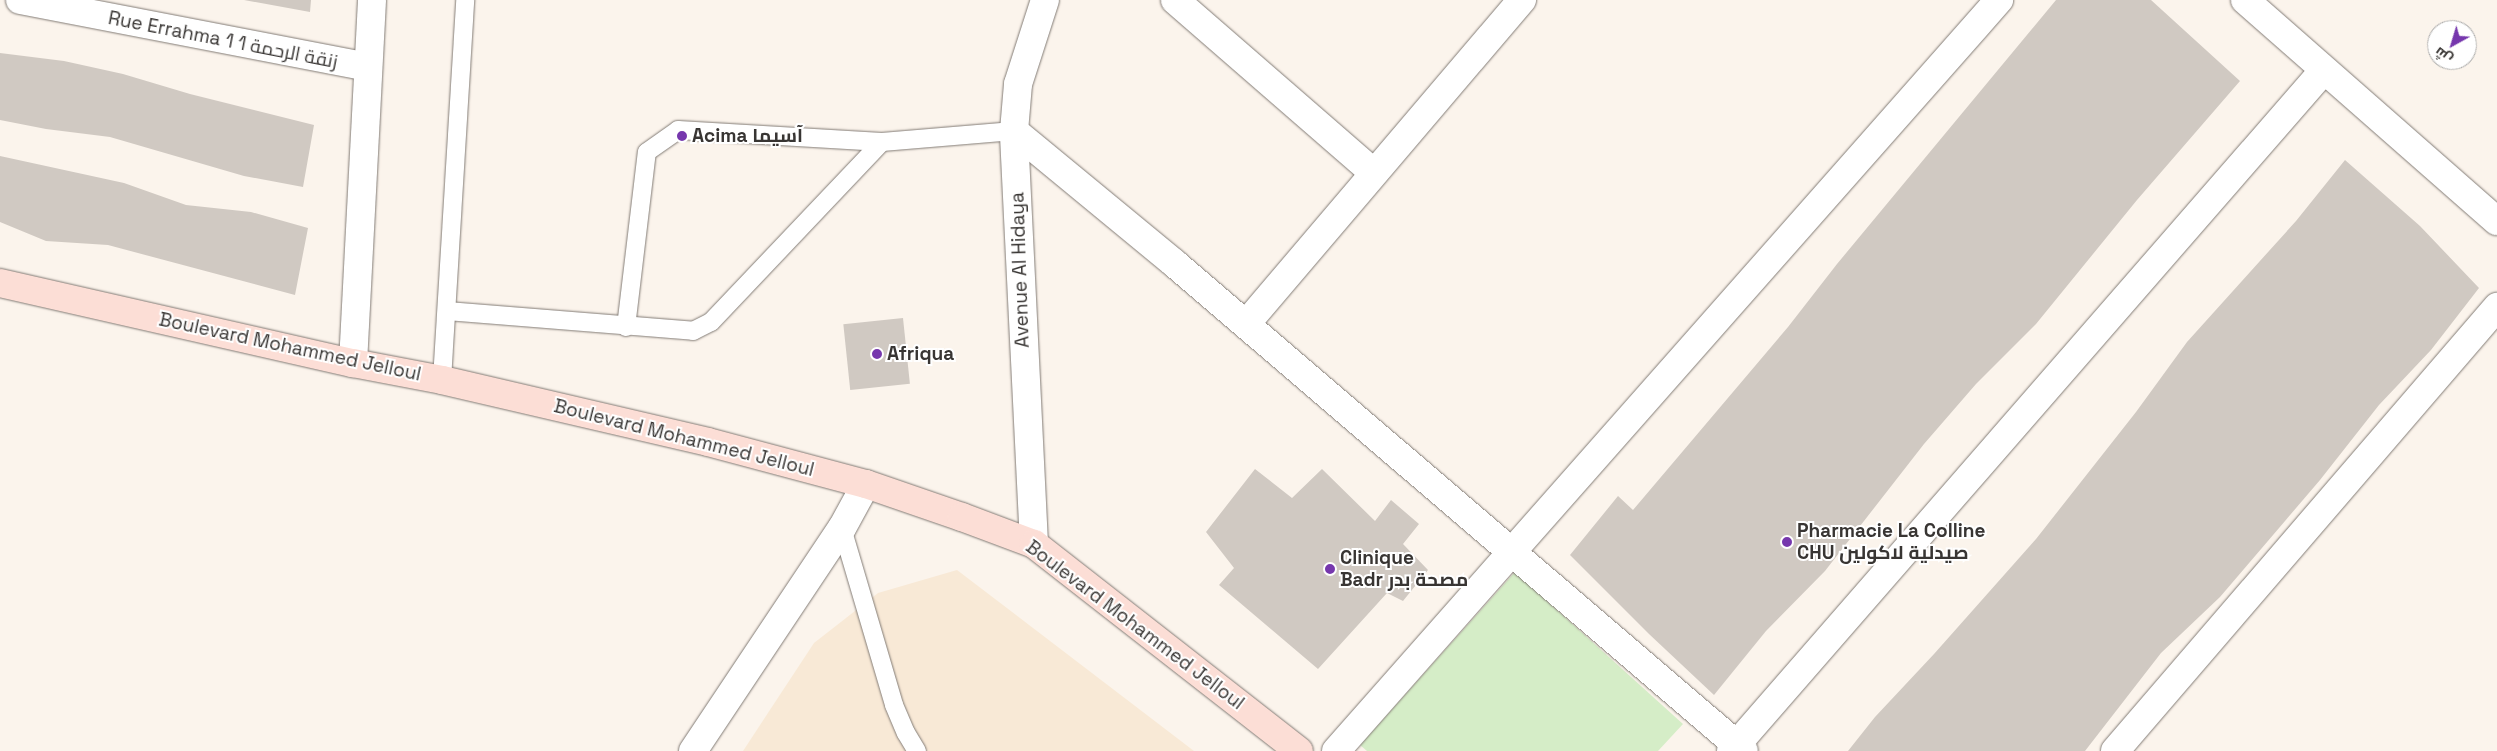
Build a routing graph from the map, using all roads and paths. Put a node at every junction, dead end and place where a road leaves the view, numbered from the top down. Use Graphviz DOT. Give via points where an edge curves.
graph roads {
  1 [pos="20,0"];
  2 [pos="372,0"];
  3 [pos="464,0"];
  4 [pos="1045,0"];
  5 [pos="1175,0"];
  6 [pos="1522,0"];
  7 [pos="1999,0"];
  8 [pos="2245,0"];
  9 [pos="368,67"];
  10 [pos="2324,70"];
  11 [pos="1014,130"];
  12 [pos="882,142"];
  13 [pos="1374,172"];
  14 [pos="2497,222"];
  15 [pos="0,282"];
  16 [pos="2497,307"];
  17 [pos="447,311"];
  18 [pos="1246,324"];
  19 [pos="626,327"];
  20 [pos="353,362"];
  21 [pos="442,380"];
  22 [pos="866,484"];
  23 [pos="842,528"];
  24 [pos="1034,544"];
  25 [pos="1512,554"];
  26 [pos="1737,749"];
  27 [pos="693,751"];
  28 [pos="917,751"];
  29 [pos="1299,751"];
  30 [pos="1336,751"];
  31 [pos="2115,751"];
  1 -- 9 [label="street, Rue Errahma 1 زنقة الرحمة 1"];
  2 -- 9 [label="street"];
  3 -- 17 [label="lane"];
  4 -- 11 [label="street, Avenue Al Hidaya" via="1018,84"];
  5 -- 13 [label="street"];
  6 -- 13 [label="street"];
  7 -- 25 [label="street"];
  8 -- 10 [label="street"];
  9 -- 20 [label="street"];
  10 -- 14 [label="street"];
  10 -- 26 [label="street"];
  11 -- 12 [label="lane"];
  11 -- 18 [label="street"];
  11 -- 24 [label="street, Avenue Al Hidaya"];
  12 -- 19 [label="lane" via="711,322 693,331"];
  12 -- 19 [label="lane" via="678,130 648,152"];
  13 -- 18 [label="street"];
  15 -- 20 [label="street, Boulevard Mohammed Jelloul"];
  16 -- 31 [label="street"];
  17 -- 19 [label="lane"];
  17 -- 21 [label="lane"];
  18 -- 25 [label="street"];
  20 -- 21 [label="street, Boulevard Mohammed Jelloul"];
  21 -- 22 [label="street, Boulevard Mohammed Jelloul" via="708,442"];
  22 -- 23 [label="street"];
  22 -- 24 [label="street, Boulevard Mohammed Jelloul"];
  23 -- 27 [label="street"];
  23 -- 28 [label="lane" via="894,705"];
  24 -- 29 [label="street, Boulevard Mohammed Jelloul"];
  25 -- 26 [label="street"];
  25 -- 30 [label="street"];
}
